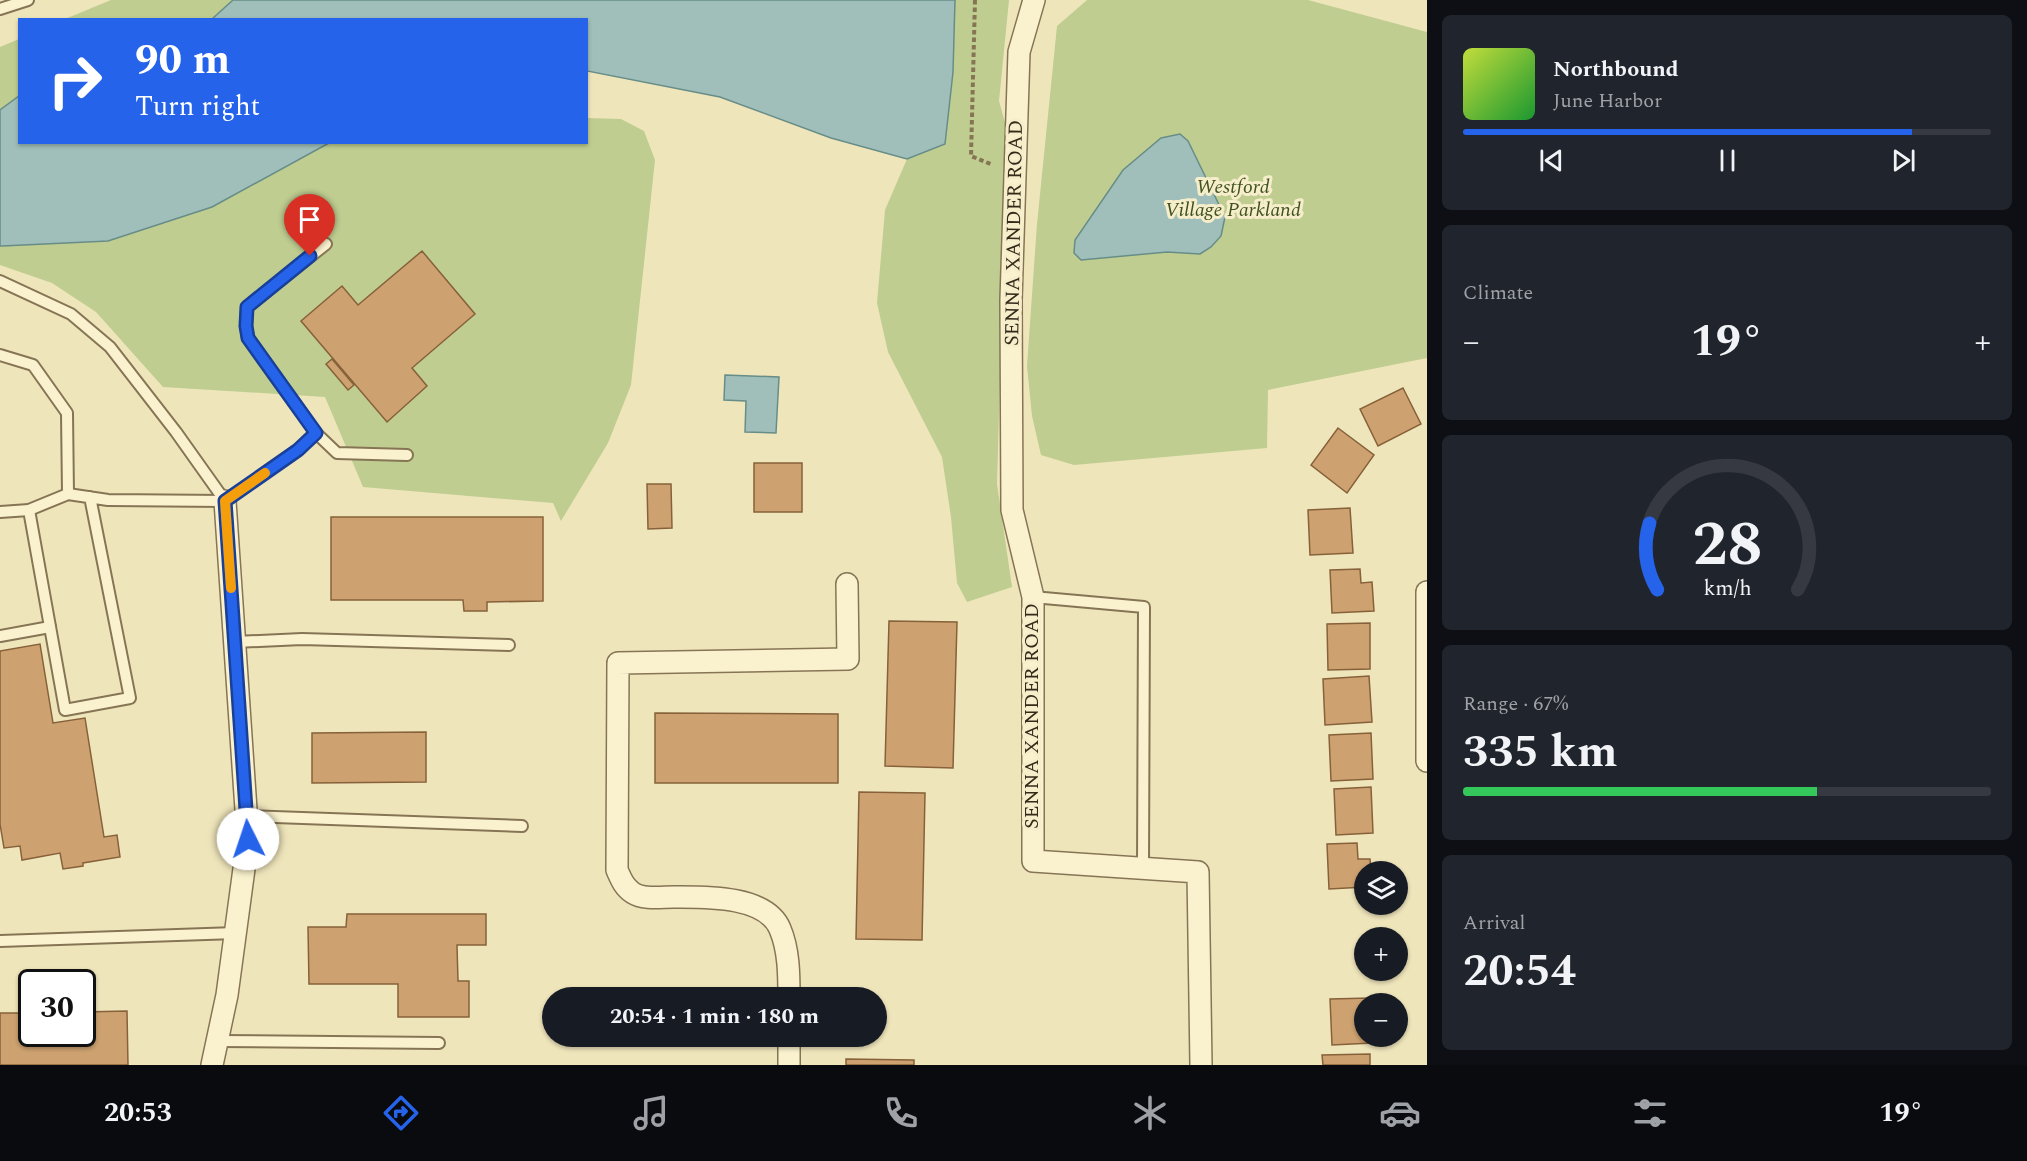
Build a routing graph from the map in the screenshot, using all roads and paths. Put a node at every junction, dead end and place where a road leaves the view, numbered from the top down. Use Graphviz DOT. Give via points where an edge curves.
graph roads {
  1 [pos="28,0"];
  2 [pos="975,0"];
  3 [pos="1034,0"];
  4 [pos="0,9"];
  5 [pos="1015,174"];
  6 [pos="326,244"];
  7 [pos="0,281"];
  8 [pos="0,355"];
  9 [pos="316,433"];
  10 [pos="406,455"];
  11 [pos="68,494"];
  12 [pos="90,497"];
  13 [pos="225,501"];
  14 [pos="29,510"];
  15 [pos="0,512"];
  16 [pos="847,584"];
  17 [pos="1427,592"];
  18 [pos="1033,597"];
  19 [pos="50,627"];
  20 [pos="0,636"];
  21 [pos="234,642"];
  22 [pos="509,645"];
  23 [pos="1427,761"];
  24 [pos="246,816"];
  25 [pos="522,826"];
  26 [pos="1143,868"];
  27 [pos="236,933"];
  28 [pos="0,941"];
  29 [pos="788,987"];
  30 [pos="217,1041"];
  31 [pos="439,1043"];
  32 [pos="789,1047"];
  33 [pos="212,1065"];
  34 [pos="789,1065"];
  35 [pos="1201,1065"];
  1 -- 4 [label="lane"];
  2 -- 5 [label="path" via="971,156"];
  3 -- 5 [label="street, SENNA XANDER ROAD" via="1019,52"];
  5 -- 18 [label="street, SENNA XANDER ROAD" via="1012,510"];
  6 -- 9 [label="lane" via="247,307 248,338"];
  7 -- 13 [label="lane" via="71,314 110,347"];
  8 -- 11 [label="lane" via="33,365 67,413"];
  9 -- 10 [label="lane" via="337,453"];
  9 -- 13 [label="lane"];
  11 -- 12 [label="lane"];
  11 -- 14 [label="lane"];
  12 -- 13 [label="lane"];
  12 -- 19 [label="lane" via="130,698 65,710"];
  13 -- 21 [label="street"];
  14 -- 15 [label="lane"];
  14 -- 19 [label="lane"];
  16 -- 29 [label="street" via="848,659 618,663 617,870 622,884 647,897 746,902 767,913 779,927 786,952"];
  17 -- 23 [label="street"];
  18 -- 26 [label="lane" via="1144,607"];
  18 -- 26 [label="street, SENNA XANDER ROAD" via="1033,861"];
  19 -- 20 [label="lane"];
  21 -- 22 [label="lane" via="302,639"];
  21 -- 24 [label="street"];
  24 -- 25 [label="lane"];
  24 -- 27 [label="street" via="248,839"];
  26 -- 35 [label="street, SENNA XANDER ROAD" via="1198,872"];
  27 -- 28 [label="lane"];
  27 -- 30 [label="street"];
  30 -- 31 [label="lane"];
  30 -- 33 [label="street"];
  32 -- 34 [label="street"];
}
